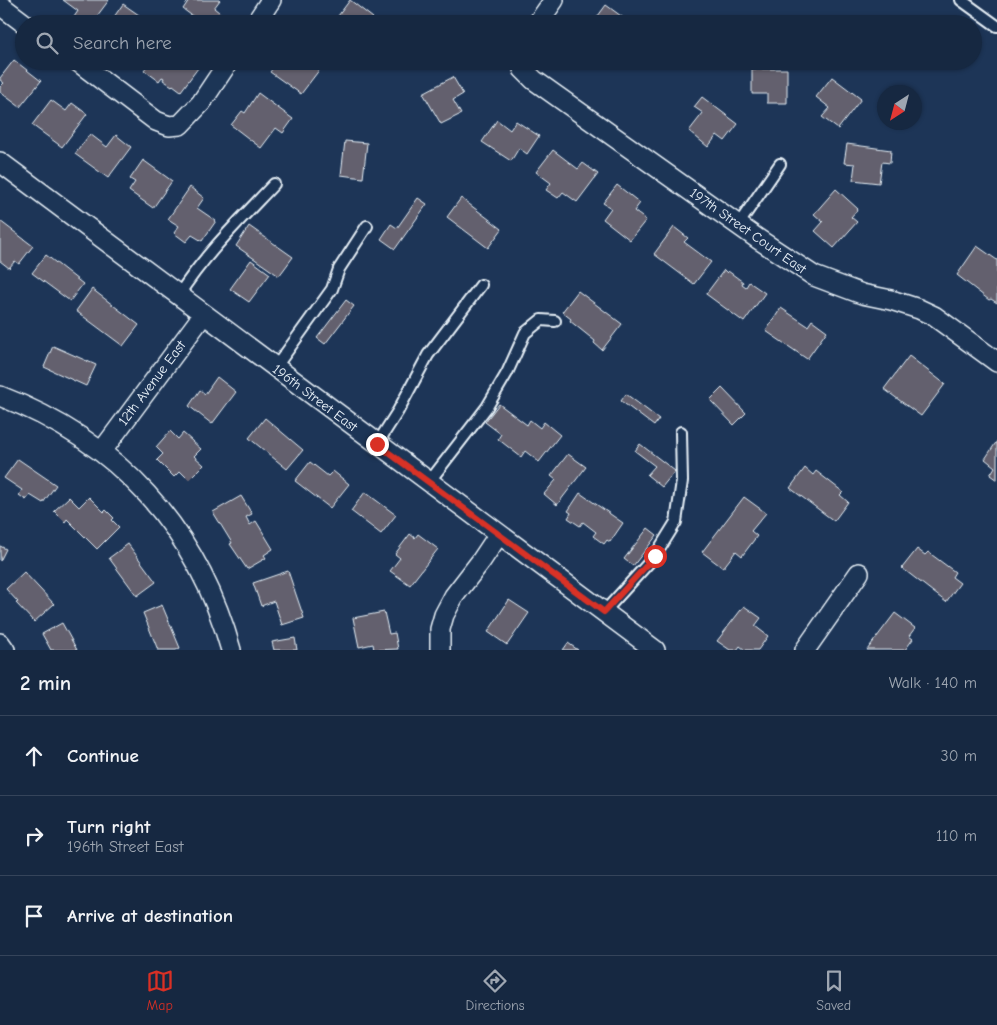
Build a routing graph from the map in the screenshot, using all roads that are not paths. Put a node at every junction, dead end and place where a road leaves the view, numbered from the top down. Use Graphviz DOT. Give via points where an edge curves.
graph roads {
  1 [pos="271,0"];
  2 [pos="554,0"];
  3 [pos="961,0"];
  4 [pos="261,15"];
  5 [pos="543,15"];
  6 [pos="982,15"];
  7 [pos="982,15"];
  8 [pos="997,26"];
  9 [pos="89,70"];
  10 [pos="224,70"];
  11 [pos="523,70"];
  12 [pos="0,162"];
  13 [pos="780,164"];
  14 [pos="274,184"];
  15 [pos="738,225"];
  16 [pos="367,226"];
  17 [pos="481,285"];
  18 [pos="178,296"];
  19 [pos="203,315"];
  20 [pos="555,320"];
  21 [pos="997,362"];
  22 [pos="275,368"];
  23 [pos="0,396"];
  24 [pos="681,432"];
  25 [pos="377,444"];
  26 [pos="102,451"];
  27 [pos="429,482"];
  28 [pos="499,534"];
  29 [pos="859,573"];
  30 [pos="604,612"];
  31 [pos="0,643"];
  32 [pos="6,650"];
  33 [pos="231,650"];
  34 [pos="440,650"];
  35 [pos="655,650"];
  36 [pos="805,650"];
  1 -- 4 [label="street"];
  2 -- 5 [label="street"];
  3 -- 6 [label="lane"];
  7 -- 8 [label="lane"];
  9 -- 10 [label="street" via="156,121 169,126 180,125 201,103"];
  11 -- 15 [label="street, 197th Street Court East"];
  12 -- 18 [label="street, 196th Street East"];
  13 -- 15 [label="lane"];
  14 -- 18 [label="lane" via="227,232"];
  15 -- 21 [label="street, 197th Street Court East" via="814,276 934,316"];
  16 -- 22 [label="lane" via="339,269 332,290"];
  17 -- 25 [label="lane" via="428,355"];
  18 -- 19 [label="street, 196th Street East"];
  19 -- 22 [label="street, 196th Street East"];
  19 -- 26 [label="street, 12th Avenue East"];
  20 -- 27 [label="lane" via="541,320 525,333 487,407"];
  22 -- 25 [label="street, 196th Street East"];
  23 -- 26 [label="street" via="65,426"];
  24 -- 30 [label="lane" via="682,481 676,522 655,556"];
  25 -- 27 [label="street, 196th Street East"];
  26 -- 33 [label="street" via="156,504 186,545 207,582"];
  27 -- 28 [label="street, 196th Street East"];
  28 -- 30 [label="street, 196th Street East"];
  28 -- 34 [label="street" via="444,615"];
  29 -- 36 [label="street"];
  30 -- 35 [label="street, 196th Street East"];
  31 -- 32 [label="street"];
}
